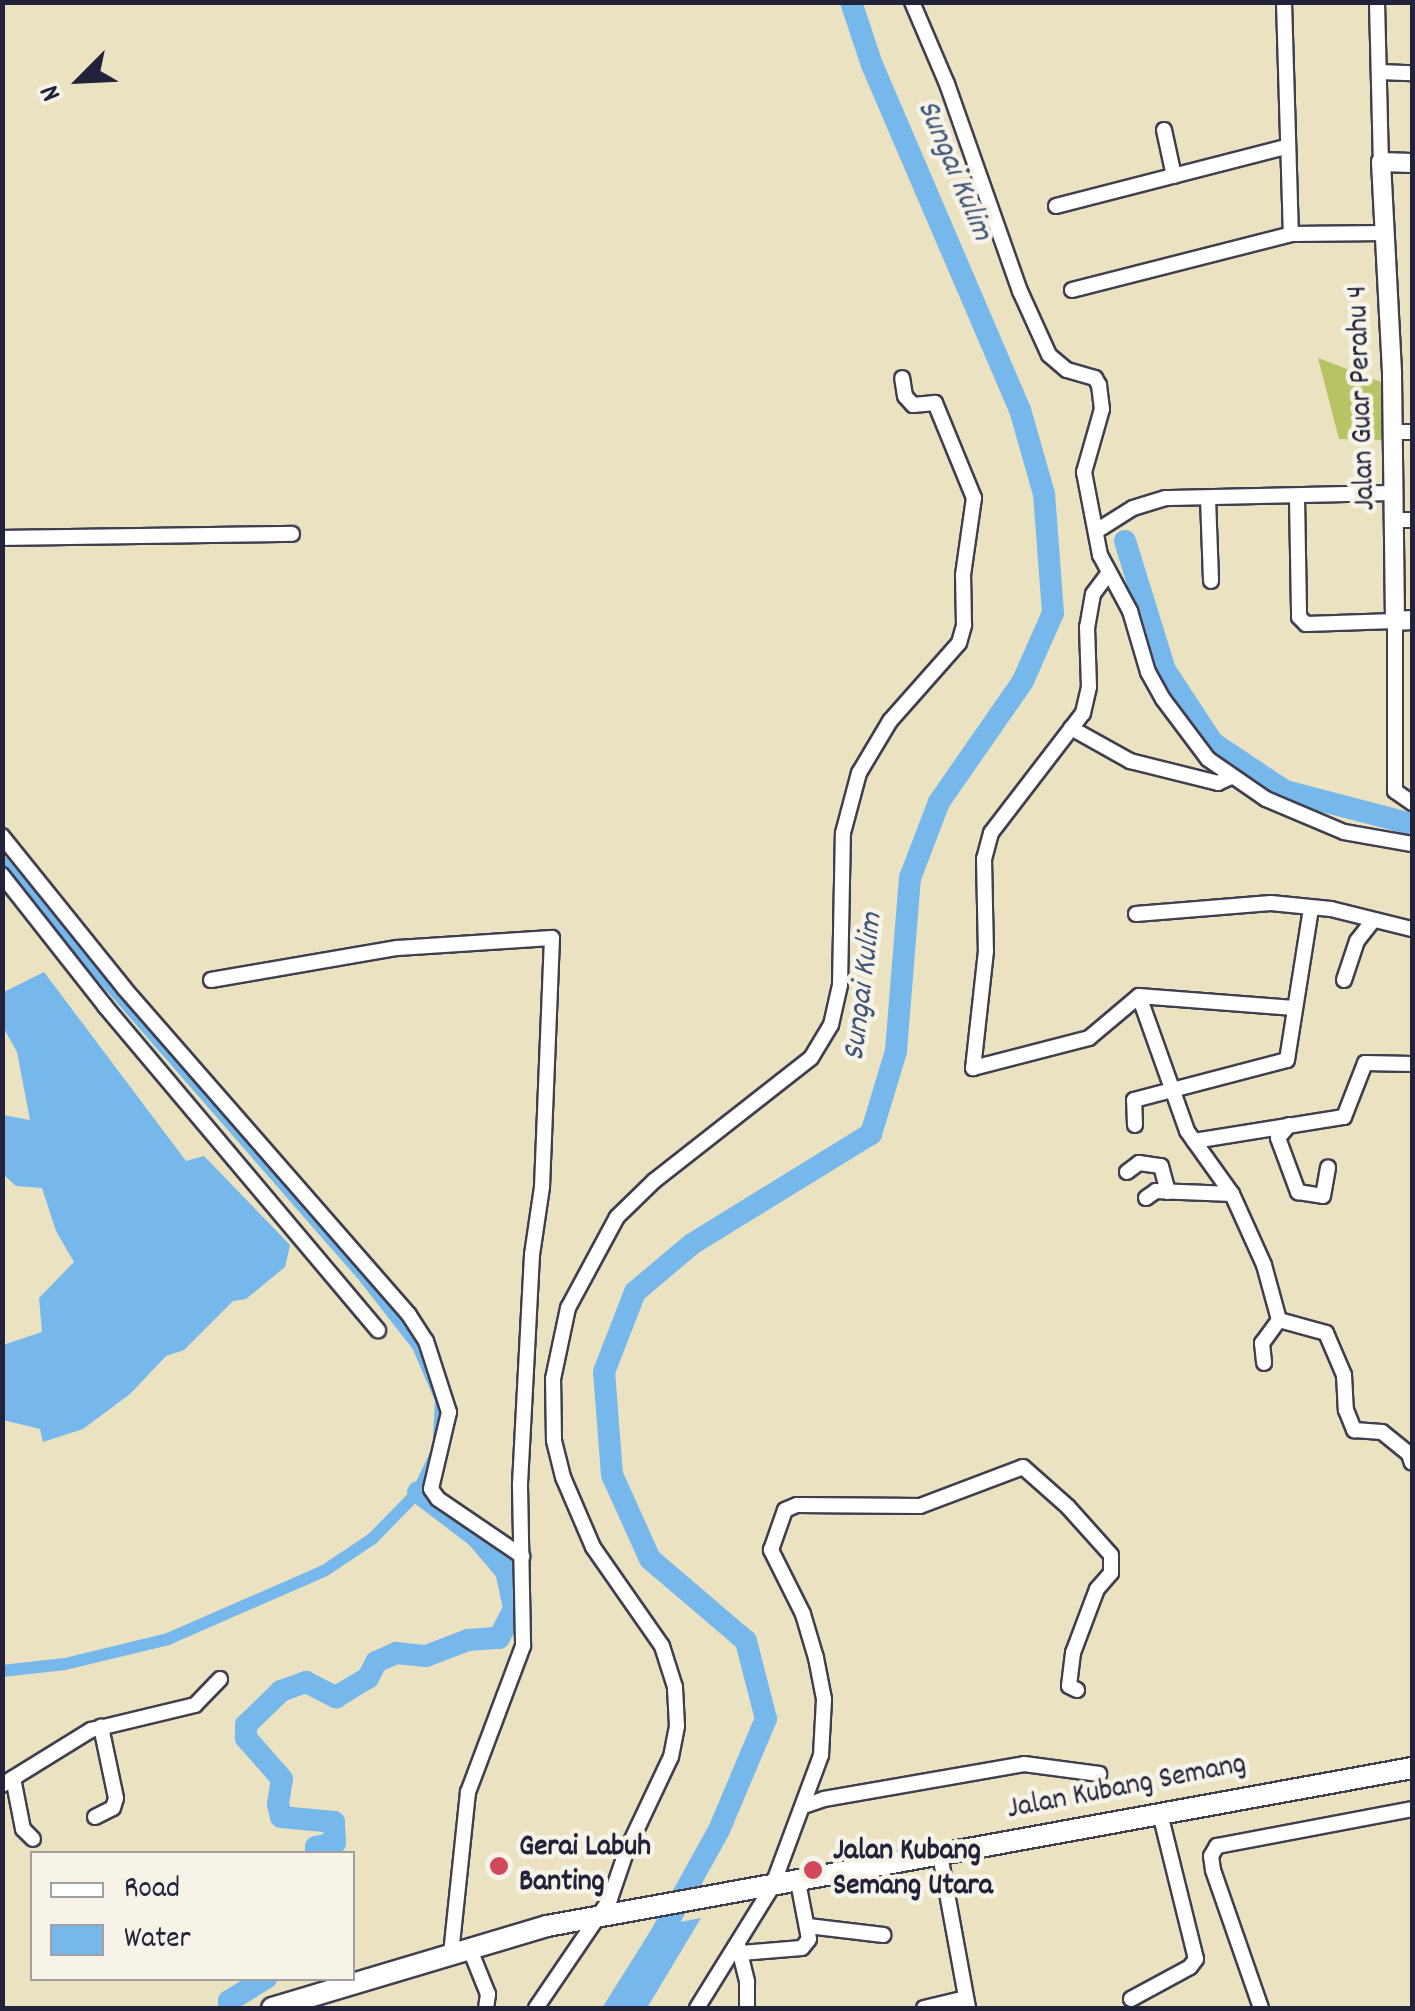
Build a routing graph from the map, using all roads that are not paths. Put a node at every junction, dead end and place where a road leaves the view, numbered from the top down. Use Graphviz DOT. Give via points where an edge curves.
graph roads {
  1 [pos="912,2"];
  2 [pos="1284,2"];
  3 [pos="1377,2"];
  4 [pos="1379,72"];
  5 [pos="1412,72"];
  6 [pos="1164,130"];
  7 [pos="1286,147"];
  8 [pos="1381,162"];
  9 [pos="1412,163"];
  10 [pos="1174,176"];
  11 [pos="1056,206"];
  12 [pos="1386,232"];
  13 [pos="1291,234"];
  14 [pos="1072,290"];
  15 [pos="902,378"];
  16 [pos="1403,432"];
  17 [pos="1395,493"];
  18 [pos="1297,497"];
  19 [pos="1208,498"];
  20 [pos="1404,520"];
  21 [pos="1098,530"];
  22 [pos="292,534"];
  23 [pos="2,538"];
  24 [pos="1108,574"];
  25 [pos="1210,581"];
  26 [pos="1404,620"];
  27 [pos="1070,728"];
  28 [pos="1231,777"];
  29 [pos="1412,803"];
  30 [pos="2,836"];
  31 [pos="1412,844"];
  32 [pos="2,876"];
  33 [pos="1311,908"];
  34 [pos="1136,914"];
  35 [pos="1372,922"];
  36 [pos="1412,929"];
  37 [pos="211,980"];
  38 [pos="1344,980"];
  39 [pos="1139,996"];
  40 [pos="1294,1008"];
  41 [pos="1412,1064"];
  42 [pos="1170,1092"];
  43 [pos="1136,1125"];
  44 [pos="1289,1125"];
  45 [pos="1194,1141"];
  46 [pos="1328,1167"];
  47 [pos="1127,1172"];
  48 [pos="1168,1192"];
  49 [pos="1232,1194"];
  50 [pos="1146,1198"];
  51 [pos="1279,1320"];
  52 [pos="378,1330"];
  53 [pos="1264,1363"];
  54 [pos="1411,1457"];
  55 [pos="522,1556"];
  56 [pos="220,1678"];
  57 [pos="1076,1690"];
  58 [pos="100,1726"];
  59 [pos="1412,1768"];
  60 [pos="1099,1774"];
  61 [pos="8,1782"];
  62 [pos="804,1806"];
  63 [pos="1412,1809"];
  64 [pos="1160,1813"];
  65 [pos="95,1816"];
  66 [pos="34,1839"];
  67 [pos="940,1855"];
  68 [pos="798,1882"];
  69 [pos="772,1888"];
  70 [pos="604,1918"];
  71 [pos="808,1926"];
  72 [pos="883,1935"];
  73 [pos="739,1949"];
  74 [pos="460,1950"];
  75 [pos="1131,1999"];
  76 [pos="967,2003"];
  77 [pos="272,2008"];
  78 [pos="486,2008"];
  79 [pos="536,2008"];
  80 [pos="697,2008"];
  81 [pos="747,2008"];
  82 [pos="924,2008"];
  83 [pos="1261,2008"];
  1 -- 21 [label="street" via="1049,355 1100,385 1102,409 1084,472"];
  2 -- 7 [label="street"];
  3 -- 4 [label="street, Jalan Guar Perahu 4"];
  4 -- 5 [label="street"];
  4 -- 8 [label="street, Jalan Guar Perahu 4"];
  6 -- 10 [label="street"];
  7 -- 10 [label="street"];
  7 -- 13 [label="street"];
  8 -- 9 [label="street"];
  8 -- 12 [label="street, Jalan Guar Perahu 4"];
  10 -- 11 [label="street"];
  12 -- 13 [label="street"];
  12 -- 16 [label="street, Jalan Guar Perahu 4"];
  13 -- 14 [label="street"];
  15 -- 70 [label="street" via="914,405 934,403 974,498 962,575 963,634 890,720 859,773 843,833 840,985 831,1025 811,1058 617,1217 568,1308 553,1380 554,1440 575,1512 662,1646 675,1687 671,1758 626,1852"];
  16 -- 17 [label="street, Jalan Guar Perahu 4"];
  17 -- 18 [label="street"];
  17 -- 20 [label="street, Jalan Guar Perahu 4"];
  18 -- 19 [label="street"];
  18 -- 26 [label="street" via="1298,617 1306,624"];
  19 -- 21 [label="street" via="1166,498"];
  19 -- 25 [label="street"];
  20 -- 26 [label="street, Jalan Guar Perahu 4"];
  21 -- 24 [label="street"];
  22 -- 23 [label="street"];
  24 -- 27 [label="street" via="1093,594 1089,687 1083,713"];
  24 -- 28 [label="street" via="1163,699 1185,732"];
  26 -- 29 [label="street, Jalan Guar Perahu 4" via="1395,791"];
  27 -- 28 [label="street" via="1152,768 1218,783"];
  27 -- 39 [label="street" via="992,833 984,859 986,951 973,1068 1089,1038"];
  28 -- 31 [label="street" via="1344,832"];
  30 -- 55 [label="street" via="124,988 409,1315 426,1341 449,1412 432,1489"];
  32 -- 52 [label="street"];
  33 -- 34 [label="street" via="1270,903"];
  33 -- 35 [label="street"];
  33 -- 40 [label="street"];
  35 -- 36 [label="street"];
  35 -- 38 [label="street" via="1356,941"];
  37 -- 55 [label="street" via="397,948 552,938 542,1188 524,1397"];
  39 -- 40 [label="street"];
  39 -- 42 [label="street"];
  40 -- 42 [label="street" via="1287,1060"];
  41 -- 44 [label="street" via="1365,1063 1344,1117"];
  42 -- 43 [label="street" via="1134,1100"];
  42 -- 45 [label="street"];
  44 -- 45 [label="street"];
  44 -- 46 [label="street" via="1278,1138 1298,1192 1323,1196"];
  45 -- 49 [label="street"];
  47 -- 48 [label="street" via="1139,1163 1162,1166"];
  48 -- 49 [label="street"];
  48 -- 50 [label="street"];
  49 -- 51 [label="street" via="1264,1265"];
  51 -- 53 [label="street" via="1262,1343"];
  51 -- 54 [label="street" via="1326,1332 1344,1375 1354,1430 1382,1432"];
  55 -- 74 [label="street" via="523,1646 468,1792"];
  56 -- 58 [label="street" via="195,1705"];
  57 -- 62 [label="street" via="1069,1686 1073,1653 1111,1573 1111,1555 1022,1468 920,1506 796,1505 785,1510 771,1550 803,1614 824,1699 821,1755"];
  58 -- 61 [label="street"];
  58 -- 65 [label="street" via="116,1798"];
  59 -- 64 [label="main road, Jalan Kubang Semang"];
  60 -- 62 [label="street" via="1024,1764"];
  61 -- 66 [label="street" via="23,1828"];
  62 -- 69 [label="street"];
  63 -- 83 [label="street" via="1218,1846 1213,1870"];
  64 -- 67 [label="main road, Jalan Kubang Semang"];
  64 -- 75 [label="street" via="1196,1959"];
  67 -- 68 [label="main road, Jalan Kubang Semang"];
  67 -- 76 [label="street"];
  68 -- 69 [label="main road, Jalan Kubang Semang"];
  68 -- 71 [label="street"];
  69 -- 70 [label="main road, Jalan Kubang Semang"];
  69 -- 73 [label="street"];
  70 -- 74 [label="main road, Jalan Kubang Semang"];
  70 -- 79 [label="street"];
  71 -- 72 [label="street"];
  71 -- 73 [label="street" via="802,1948"];
  73 -- 80 [label="street"];
  73 -- 81 [label="street"];
  74 -- 77 [label="main road, Jalan Kubang Semang"];
  74 -- 78 [label="street" via="488,1994"];
  76 -- 82 [label="street"];
}
